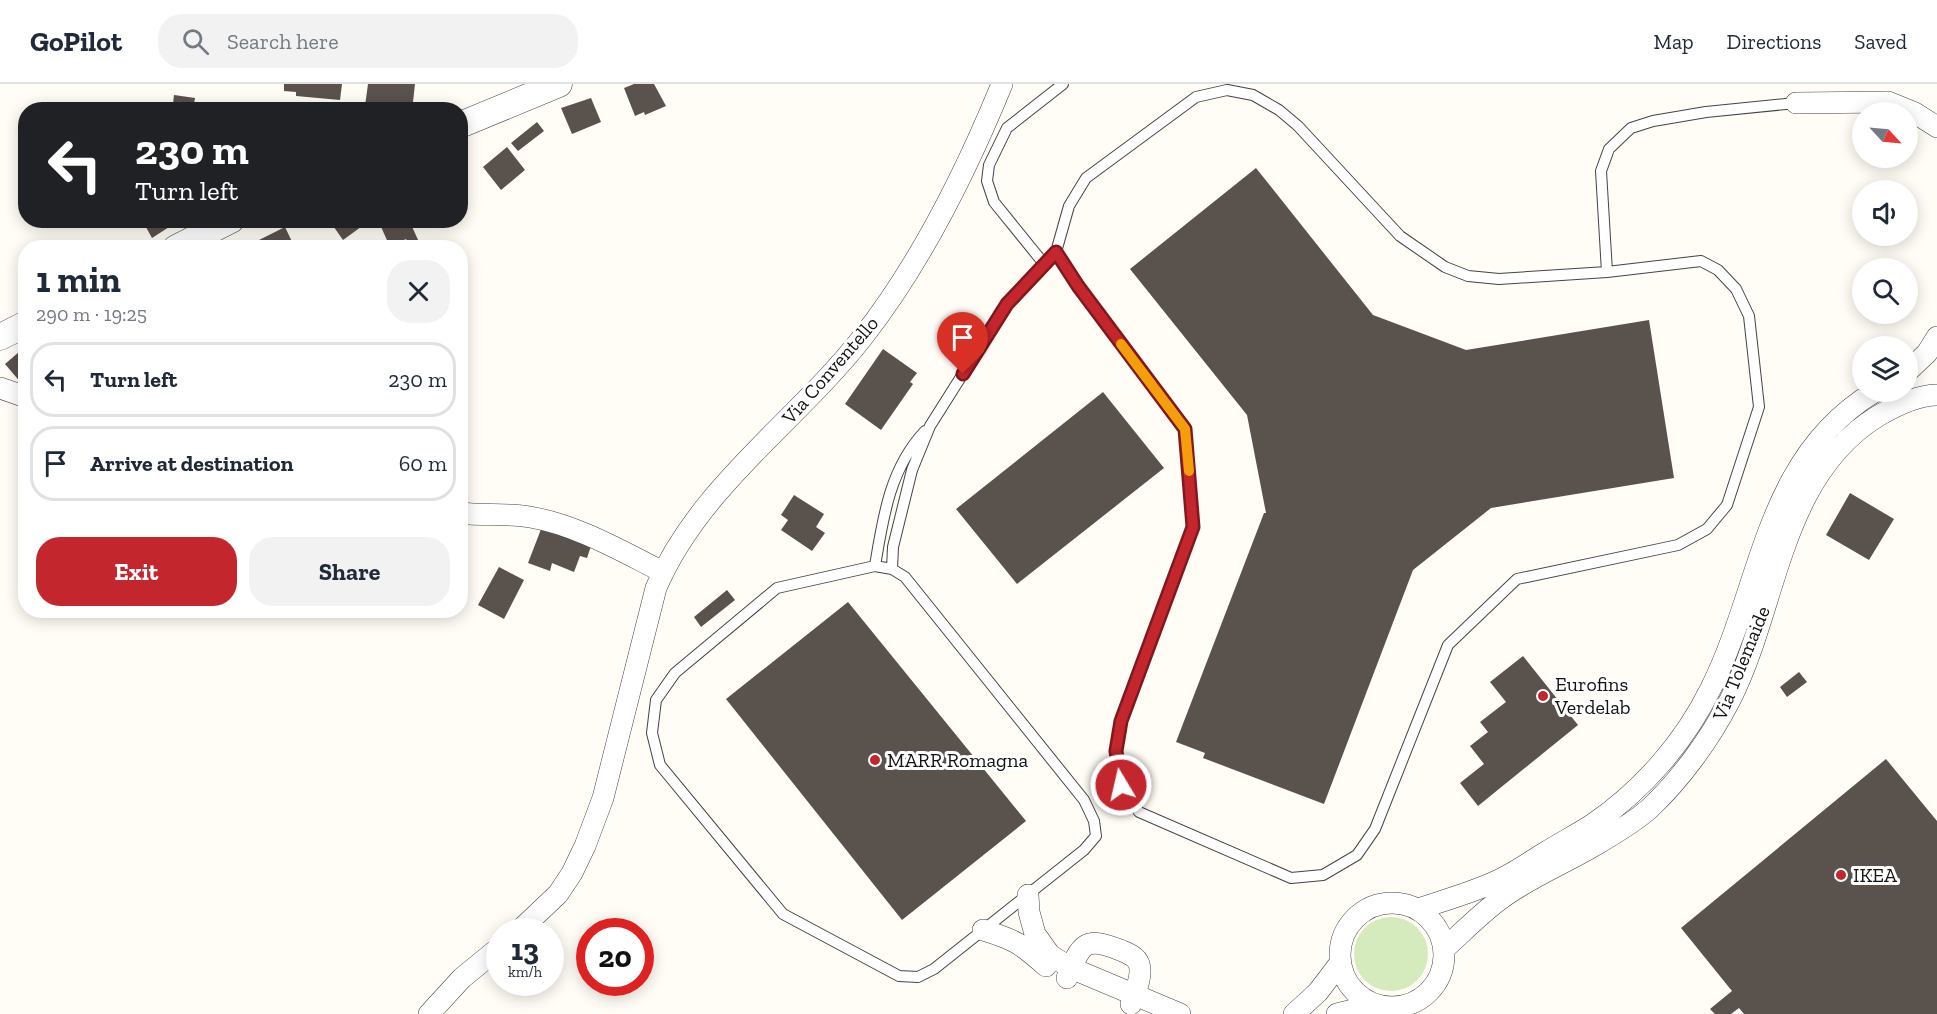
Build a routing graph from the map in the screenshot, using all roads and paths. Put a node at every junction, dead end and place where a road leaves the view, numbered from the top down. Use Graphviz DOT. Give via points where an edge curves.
graph roads {
  1 [pos="559,84"];
  2 [pos="1002,84"];
  3 [pos="1063,84"];
  4 [pos="1254,89"];
  5 [pos="1796,103"];
  6 [pos="468,122"];
  7 [pos="1937,128"];
  8 [pos="215,228"];
  9 [pos="192,240"];
  10 [pos="1056,252"];
  11 [pos="1045,265"];
  12 [pos="1607,272"];
  13 [pos="18,328"];
  14 [pos="0,337"];
  15 [pos="1937,337"];
  16 [pos="1918,362"];
  17 [pos="0,388"];
  18 [pos="18,394"];
  19 [pos="1937,395"];
  20 [pos="1857,402"];
  21 [pos="930,426"];
  22 [pos="468,513"];
  23 [pos="875,566"];
  24 [pos="892,569"];
  25 [pos="663,572"];
  26 [pos="1028,895"];
  27 [pos="1418,909"];
  28 [pos="533,918"];
  29 [pos="983,930"];
  30 [pos="1444,949"];
  31 [pos="486,958"];
  32 [pos="1340,963"];
  33 [pos="1069,973"];
  34 [pos="1133,1000"];
  35 [pos="1386,1007"];
  36 [pos="429,1014"];
  37 [pos="1153,1014"];
  38 [pos="1180,1014"];
  39 [pos="1294,1014"];
  40 [pos="1337,1014"];
  1 -- 6 [label="street"];
  2 -- 25 [label="street, Via Conventello" via="939,216 863,337 714,496"];
  3 -- 11 [label="lane" via="1007,128 988,165 987,181 994,202"];
  4 -- 10 [label="lane" via="1196,97 1086,178 1069,206"];
  4 -- 12 [label="lane" via="1298,126 1400,236 1445,267 1468,276 1499,279"];
  5 -- 7 [label="street" via="1888,102"];
  5 -- 12 [label="lane" via="1706,112 1631,128 1609,149 1601,171"];
  8 -- 9 [label="street"];
  10 -- 11 [label="lane"];
  10 -- 12 [label="lane" via="1185,429 1193,527 1121,721 1116,751 1121,785 1139,812 1291,878 1323,875 1357,855 1375,829 1448,645 1517,579 1678,545 1707,529 1727,505 1759,407 1749,316 1736,289 1718,270 1701,261"];
  11 -- 21 [label="lane" via="1007,304"];
  13 -- 14 [label="street"];
  15 -- 16 [label="street"];
  17 -- 18 [label="street"];
  19 -- 30 [label="street, Via Tolemaide" via="1892,407 1867,423 1849,437 1817,476 1798,511 1731,698 1677,778 1648,809 1594,846 1502,898"];
  20 -- 27 [label="street, Via Tolemaide" via="1828,428 1783,496 1712,686 1695,718 1662,762 1594,824 1499,880"];
  21 -- 23 [label="lane" via="912,445 893,481"];
  21 -- 24 [label="lane" via="912,470 893,547"];
  22 -- 25 [label="street" via="530,517 552,523 596,539"];
  23 -- 24 [label="lane"];
  23 -- 29 [label="lane" via="777,588 675,673 656,700 652,733 660,765 783,914 899,976 918,977 934,969"];
  24 -- 26 [label="lane" via="905,577 1084,800 1095,821 1096,836 1084,850"];
  25 -- 28 [label="street, Via Conventello" via="603,798 585,846 558,894"];
  26 -- 29 [label="lane"];
  26 -- 33 [label="street" via="1035,934"];
  27 -- 30 [label="street" via="1440,933"];
  27 -- 32 [label="street" via="1402,903 1369,907 1345,930"];
  29 -- 33 [label="street" via="1011,939 1046,966"];
  30 -- 35 [label="street" via="1441,970 1428,992 1410,1003"];
  31 -- 36 [label="street"];
  32 -- 35 [label="street" via="1356,993"];
  32 -- 39 [label="street" via="1318,992"];
  33 -- 34 [label="street"];
  33 -- 34 [label="street" via="1076,956 1089,943 1100,942 1132,955 1139,963"];
  34 -- 37 [label="street"];
  34 -- 38 [label="street"];
  35 -- 40 [label="street"];
}
